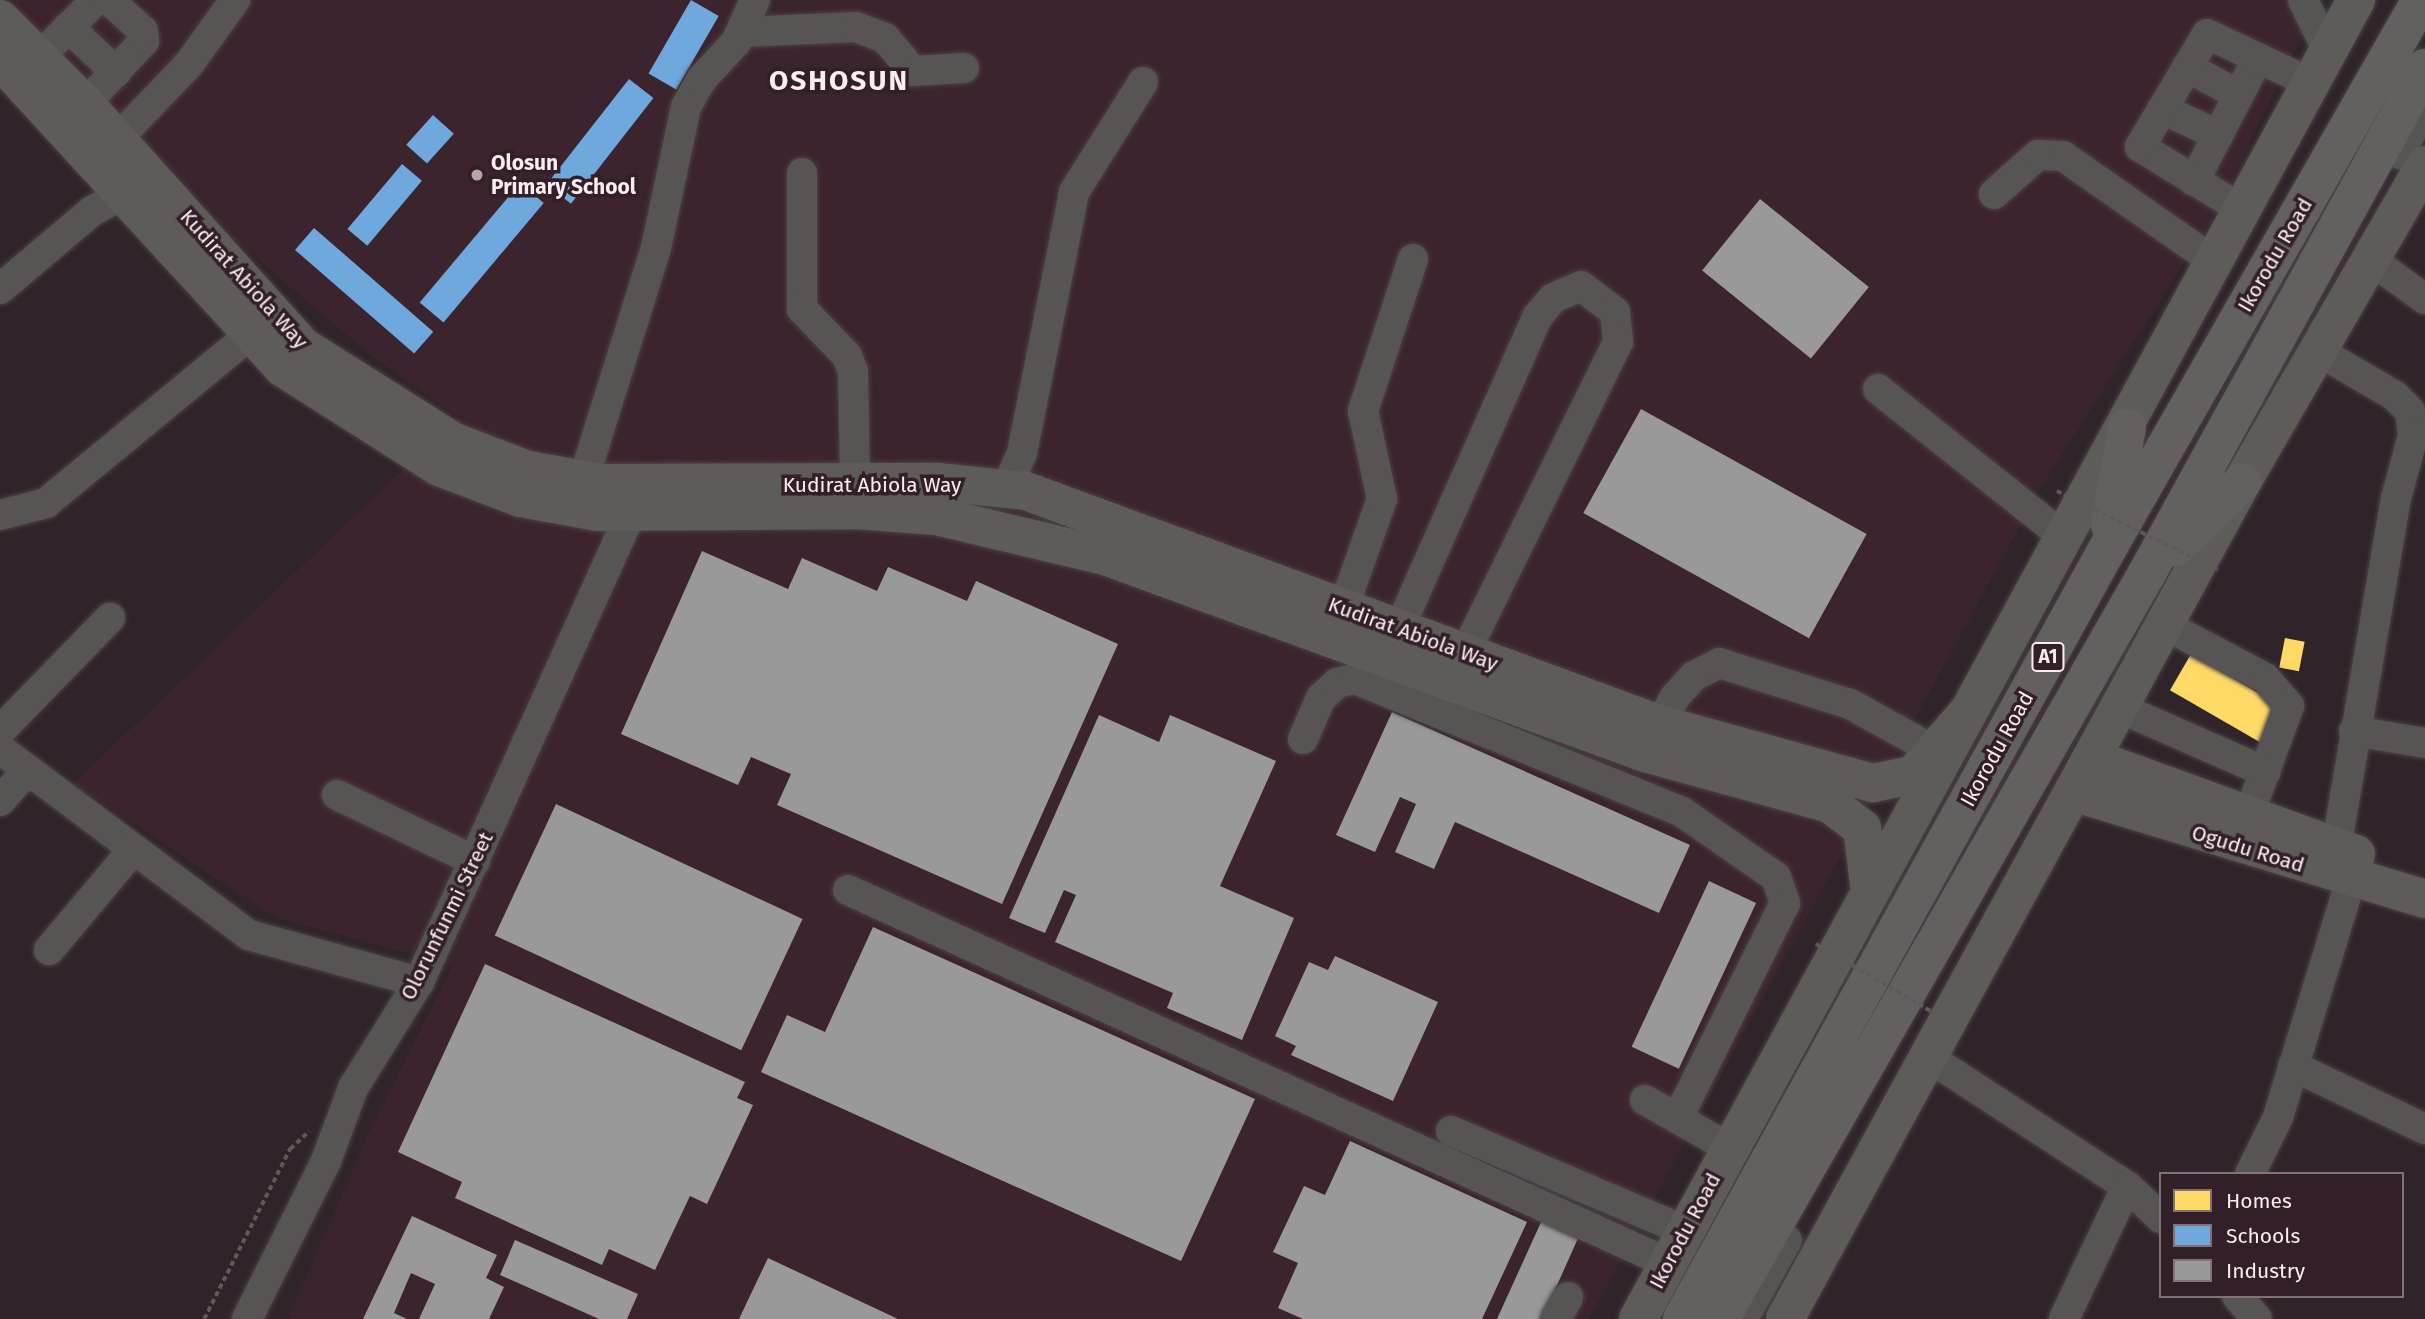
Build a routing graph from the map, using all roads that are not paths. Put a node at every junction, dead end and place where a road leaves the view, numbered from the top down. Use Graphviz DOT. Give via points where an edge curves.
graph roads {
  1 [pos="96,0"];
  2 [pos="109,0"];
  3 [pos="235,0"];
  4 [pos="755,0"];
  5 [pos="2304,0"];
  6 [pos="2399,0"];
  7 [pos="2421,0"];
  8 [pos="2352,2"];
  9 [pos="0,19"];
  10 [pos="68,27"];
  11 [pos="742,32"];
  12 [pos="39,57"];
  13 [pos="2258,58"];
  14 [pos="0,60"];
  15 [pos="2187,67"];
  16 [pos="2319,67"];
  17 [pos="964,68"];
  18 [pos="2425,68"];
  19 [pos="116,72"];
  20 [pos="1143,82"];
  21 [pos="2239,95"];
  22 [pos="85,104"];
  23 [pos="2425,108"];
  24 [pos="2162,109"];
  25 [pos="2218,135"];
  26 [pos="107,150"];
  27 [pos="802,173"];
  28 [pos="2194,181"];
  29 [pos="2420,188"];
  30 [pos="126,193"];
  31 [pos="1994,194"];
  32 [pos="2243,210"];
  33 [pos="1413,259"];
  34 [pos="2215,262"];
  35 [pos="2374,262"];
  36 [pos="0,289"];
  37 [pos="2425,299"];
  38 [pos="252,333"];
  39 [pos="2320,352"];
  40 [pos="1878,389"];
  41 [pos="2127,427"];
  42 [pos="855,480"];
  43 [pos="583,481"];
  44 [pos="2242,482"];
  45 [pos="1006,489"];
  46 [pos="2115,494"];
  47 [pos="638,499"];
  48 [pos="0,515"];
  49 [pos="2065,538"];
  50 [pos="2180,541"];
  51 [pos="2105,553"];
  52 [pos="2146,575"];
  53 [pos="1343,609"];
  54 [pos="110,618"];
  55 [pos="2165,625"];
  56 [pos="1399,629"];
  57 [pos="1465,653"];
  58 [pos="2120,708"];
  59 [pos="1968,712"];
  60 [pos="0,731"];
  61 [pos="2354,731"];
  62 [pos="1650,738"];
  63 [pos="1303,739"];
  64 [pos="2425,743"];
  65 [pos="0,749"];
  66 [pos="1937,752"];
  67 [pos="2092,758"];
  68 [pos="26,772"];
  69 [pos="2266,772"];
  70 [pos="2073,792"];
  71 [pos="337,794"];
  72 [pos="0,801"];
  73 [pos="2242,832"];
  74 [pos="132,851"];
  75 [pos="475,861"];
  76 [pos="2343,864"];
  77 [pos="2425,874"];
  78 [pos="1869,884"];
  79 [pos="848,890"];
  80 [pos="2425,900"];
  81 [pos="49,950"];
  82 [pos="419,982"];
  83 [pos="1928,1057"];
  84 [pos="2293,1066"];
  85 [pos="1645,1100"];
  86 [pos="1678,1118"];
  87 [pos="2425,1129"];
  88 [pos="1451,1131"];
  89 [pos="1729,1148"];
  90 [pos="2251,1172"];
  91 [pos="2127,1186"];
  92 [pos="2159,1216"];
  93 [pos="1677,1247"];
  94 [pos="246,1318"];
  95 [pos="1638,1319"];
  96 [pos="1664,1319"];
  97 [pos="1682,1319"];
  98 [pos="1720,1319"];
  99 [pos="1743,1319"];
  100 [pos="1785,1319"];
  101 [pos="2064,1319"];
  1 -- 10 [label="street"];
  2 -- 19 [label="street" via="144,37"];
  3 -- 26 [label="street" via="189,64"];
  4 -- 11 [label="street"];
  5 -- 16 [label="street"];
  6 -- 46 [label="street"];
  7 -- 51 [label="highway, Ikorodu Road / A1"];
  8 -- 16 [label="main road, Ikorodu Road"];
  9 -- 12 [label="main road, Kudirat Abiola Way"];
  10 -- 12 [label="street"];
  10 -- 19 [label="street"];
  11 -- 17 [label="street" via="856,27 885,38 913,71"];
  11 -- 43 [label="street" via="686,107 656,248"];
  12 -- 22 [label="main road, Kudirat Abiola Way"];
  13 -- 15 [label="street" via="2207,34"];
  13 -- 16 [label="street"];
  13 -- 21 [label="street"];
  14 -- 26 [label="main road, Kudirat Abiola Way"];
  15 -- 21 [label="street"];
  15 -- 24 [label="street"];
  16 -- 32 [label="main road, Ikorodu Road"];
  18 -- 52 [label="highway, Ikorodu Road / A1"];
  19 -- 22 [label="street"];
  20 -- 45 [label="street" via="1074,192 1022,453"];
  21 -- 25 [label="street"];
  22 -- 26 [label="main road, Kudirat Abiola Way"];
  23 -- 50 [label="street"];
  24 -- 25 [label="street"];
  24 -- 28 [label="street" via="2140,147"];
  25 -- 28 [label="street"];
  26 -- 30 [label="main road, Kudirat Abiola Way"];
  26 -- 43 [label="main road, Kudirat Abiola Way" via="302,346 452,441 528,470"];
  27 -- 42 [label="street" via="802,309 847,356 853,372"];
  28 -- 32 [label="street"];
  29 -- 35 [label="main road"];
  30 -- 36 [label="street" via="92,211"];
  30 -- 38 [label="main road, Kudirat Abiola Way"];
  31 -- 34 [label="street" via="2038,155 2063,156"];
  32 -- 34 [label="main road, Ikorodu Road"];
  33 -- 53 [label="street" via="1363,411 1382,499"];
  34 -- 41 [label="main road, Ikorodu Road"];
  35 -- 37 [label="street"];
  35 -- 39 [label="main road"];
  38 -- 47 [label="main road, Kudirat Abiola Way" via="283,368 439,467 521,498"];
  38 -- 48 [label="street" via="46,503"];
  39 -- 44 [label="main road"];
  39 -- 61 [label="street" via="2395,396 2410,411 2413,436"];
  40 -- 49 [label="street"];
  41 -- 46 [label="highway"];
  41 -- 49 [label="main road, Ikorodu Road"];
  42 -- 45 [label="main road, Kudirat Abiola Way"];
  42 -- 47 [label="main road, Kudirat Abiola Way"];
  43 -- 47 [label="main road, Kudirat Abiola Way"];
  44 -- 50 [label="highway"];
  44 -- 55 [label="main road"];
  45 -- 53 [label="main road, Kudirat Abiola Way" via="1117,521"];
  46 -- 51 [label="highway"];
  46 -- 96 [label="street"];
  47 -- 62 [label="main road, Kudirat Abiola Way" via="855,510 999,527 1105,556"];
  47 -- 75 [label="street, Olorunfunmi Street"];
  49 -- 59 [label="main road, Ikorodu Road"];
  50 -- 52 [label="highway"];
  50 -- 99 [label="street" via="2022,811"];
  51 -- 97 [label="highway, Ikorodu Road / A1"];
  52 -- 98 [label="highway, Ikorodu Road / A1"];
  53 -- 56 [label="main road, Kudirat Abiola Way"];
  54 -- 60 [label="street"];
  55 -- 58 [label="main road"];
  55 -- 69 [label="street" via="2282,692 2289,713"];
  56 -- 57 [label="main road, Kudirat Abiola Way"];
  56 -- 57 [label="street" via="1538,316 1553,298 1581,286 1615,312 1618,342"];
  57 -- 62 [label="main road, Kudirat Abiola Way"];
  58 -- 67 [label="main road"];
  58 -- 69 [label="street"];
  59 -- 66 [label="main road, Kudirat Abiola Way"];
  59 -- 78 [label="main road, Ikorodu Road"];
  61 -- 64 [label="street"];
  61 -- 76 [label="street"];
  62 -- 66 [label="main road, Kudirat Abiola Way" via="1873,783 1913,775"];
  62 -- 66 [label="street" via="1694,676 1719,663 1850,704"];
  62 -- 78 [label="main road, Kudirat Abiola Way" via="1852,816 1867,840"];
  63 -- 86 [label="street" via="1321,698 1337,682 1355,679 1682,812 1776,877 1785,903"];
  65 -- 68 [label="street"];
  67 -- 70 [label="main road"];
  67 -- 73 [label="main road, Ogudu Road"];
  68 -- 72 [label="street"];
  68 -- 74 [label="street"];
  69 -- 73 [label="street"];
  70 -- 73 [label="main road, Ogudu Road"];
  70 -- 83 [label="main road"];
  71 -- 75 [label="street"];
  73 -- 76 [label="main road, Ogudu Road"];
  74 -- 81 [label="street"];
  74 -- 82 [label="street" via="249,935"];
  75 -- 82 [label="street, Olorunfunmi Street"];
  76 -- 77 [label="main road, Ogudu Road"];
  76 -- 80 [label="main road, Ogudu Road"];
  76 -- 84 [label="street"];
  78 -- 89 [label="main road, Ikorodu Road"];
  79 -- 93 [label="street"];
  82 -- 94 [label="street, Olorunfunmi Street" via="353,1088 326,1161"];
  83 -- 91 [label="street"];
  83 -- 100 [label="main road"];
  84 -- 87 [label="street"];
  84 -- 90 [label="street" via="2278,1117"];
  85 -- 86 [label="street"];
  86 -- 89 [label="street"];
  88 -- 93 [label="street"];
  89 -- 93 [label="main road, Ikorodu Road"];
  91 -- 92 [label="street"];
  91 -- 101 [label="street"];
  93 -- 95 [label="main road, Ikorodu Road"];
}
